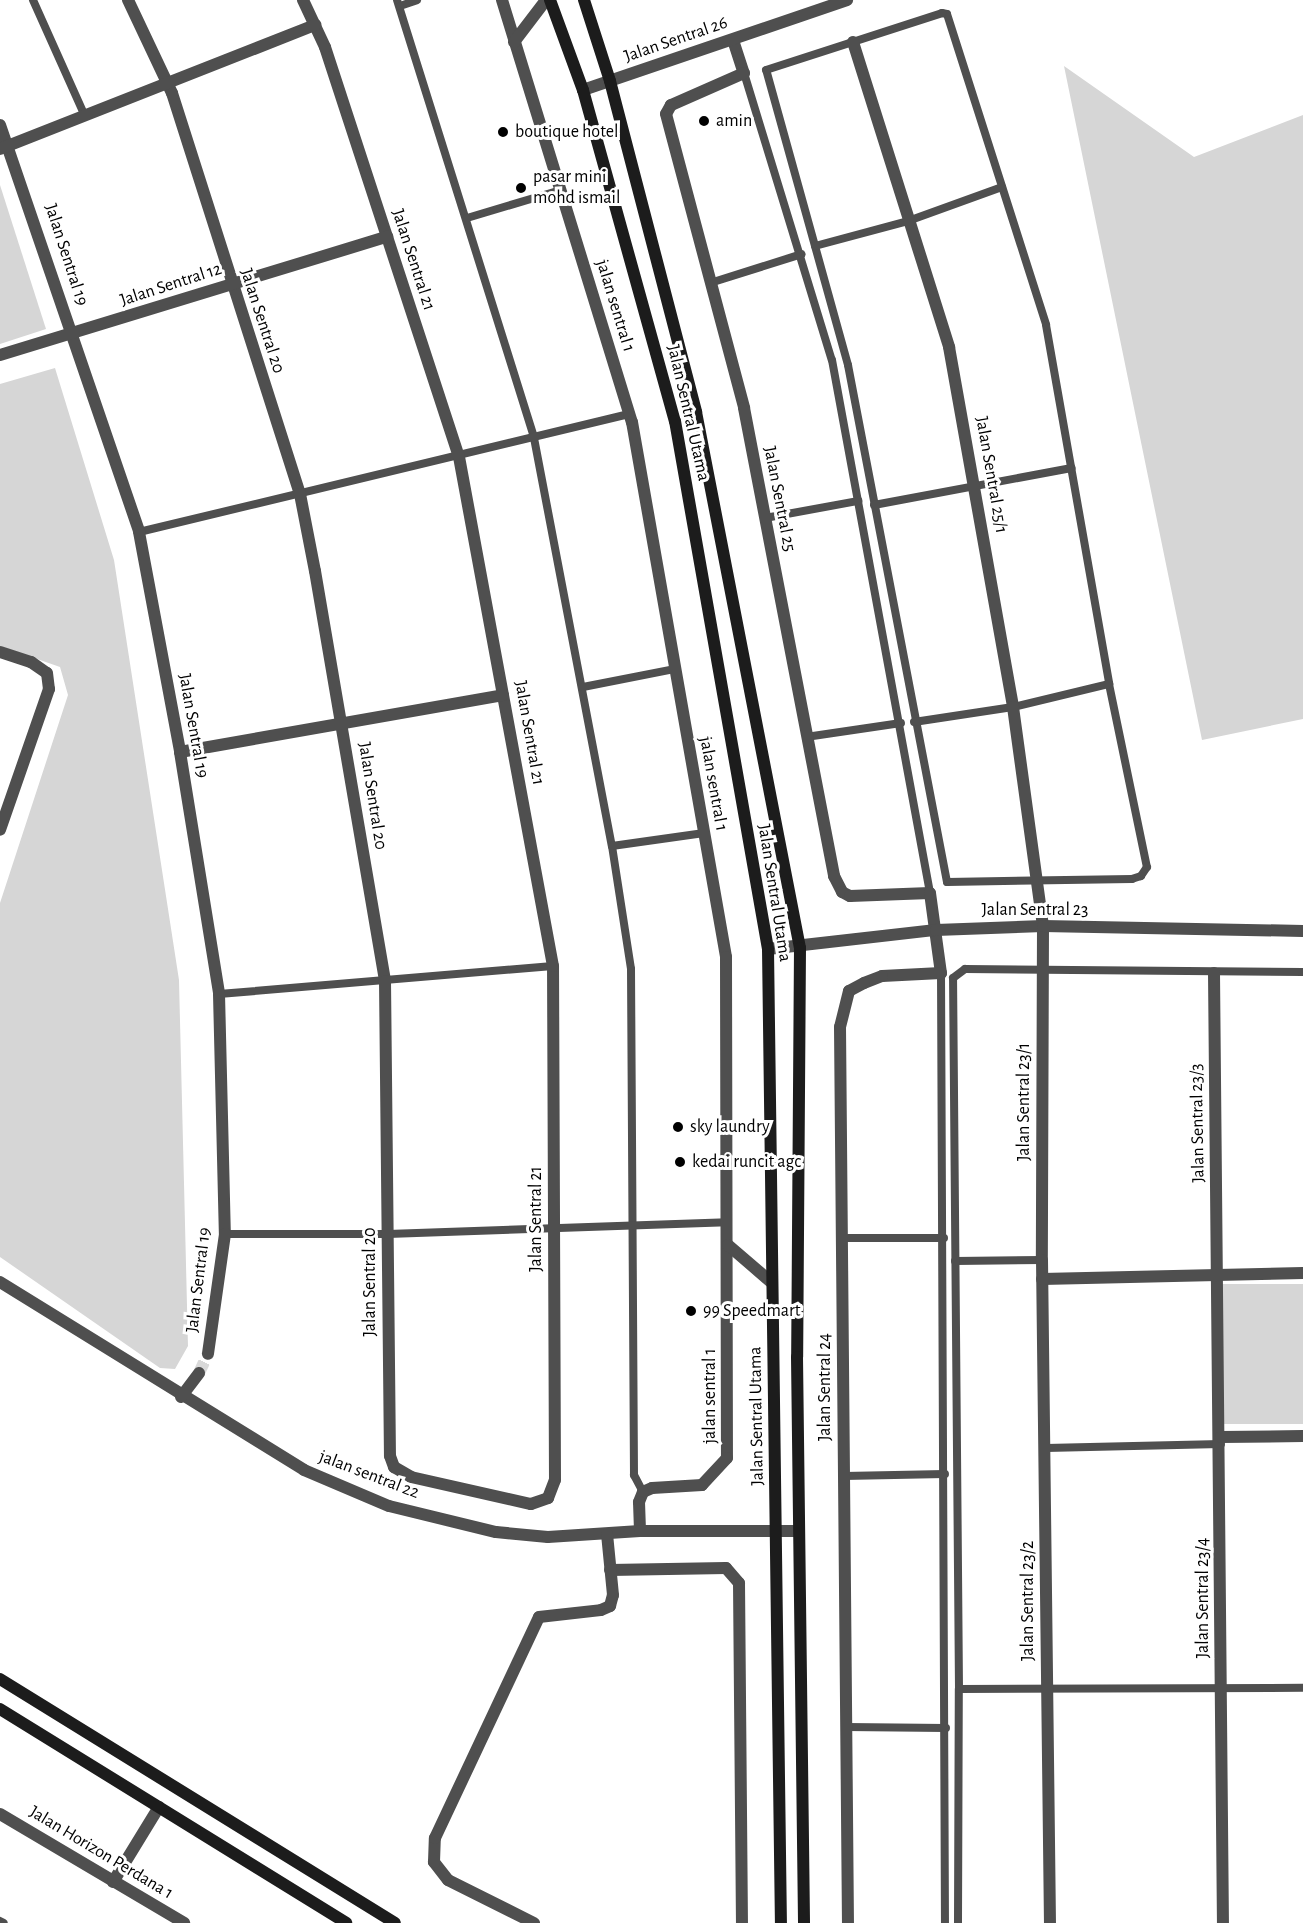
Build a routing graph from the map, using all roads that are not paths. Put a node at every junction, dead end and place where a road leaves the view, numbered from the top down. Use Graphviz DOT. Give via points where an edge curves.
graph roads {
  1 [pos="33,0"];
  2 [pos="128,0"];
  3 [pos="303,0"];
  4 [pos="417,0"];
  5 [pos="502,0"];
  6 [pos="548,0"];
  7 [pos="584,0"];
  8 [pos="847,0"];
  9 [pos="399,3"];
  10 [pos="315,25"];
  11 [pos="733,40"];
  12 [pos="514,42"];
  13 [pos="853,42"];
  14 [pos="744,73"];
  15 [pos="610,81"];
  16 [pos="167,83"];
  17 [pos="584,90"];
  18 [pos="85,116"];
  19 [pos="0,125"];
  20 [pos="5,148"];
  21 [pos="1002,187"];
  22 [pos="561,190"];
  23 [pos="467,218"];
  24 [pos="908,221"];
  25 [pos="387,237"];
  26 [pos="815,246"];
  27 [pos="802,254"];
  28 [pos="710,283"];
  29 [pos="231,284"];
  30 [pos="73,334"];
  31 [pos="0,355"];
  32 [pos="629,414"];
  33 [pos="534,438"];
  34 [pos="459,457"];
  35 [pos="1072,468"];
  36 [pos="975,484"];
  37 [pos="300,494"];
  38 [pos="858,501"];
  39 [pos="874,505"];
  40 [pos="765,519"];
  41 [pos="139,532"];
  42 [pos="0,652"];
  43 [pos="675,669"];
  44 [pos="1109,684"];
  45 [pos="583,687"];
  46 [pos="503,695"];
  47 [pos="1013,707"];
  48 [pos="914,722"];
  49 [pos="901,723"];
  50 [pos="342,724"];
  51 [pos="806,737"];
  52 [pos="180,752"];
  53 [pos="0,830"];
  54 [pos="704,833"];
  55 [pos="612,846"];
  56 [pos="1037,878"];
  57 [pos="930,893"];
  58 [pos="1043,926"];
  59 [pos="936,930"];
  60 [pos="1303,931"];
  61 [pos="800,948"];
  62 [pos="768,949"];
  63 [pos="553,966"];
  64 [pos="1042,971"];
  65 [pos="1303,972"];
  66 [pos="940,973"];
  67 [pos="1214,973"];
  68 [pos="385,981"];
  69 [pos="219,994"];
  70 [pos="727,1222"];
  71 [pos="635,1224"];
  72 [pos="554,1228"];
  73 [pos="225,1234"];
  74 [pos="388,1234"];
  75 [pos="842,1238"];
  76 [pos="944,1238"];
  77 [pos="728,1245"];
  78 [pos="1042,1260"];
  79 [pos="955,1261"];
  80 [pos="1217,1273"];
  81 [pos="1303,1273"];
  82 [pos="1042,1279"];
  83 [pos="0,1282"];
  84 [pos="771,1282"];
  85 [pos="207,1354"];
  86 [pos="199,1373"];
  87 [pos="181,1396"];
  88 [pos="1303,1436"];
  89 [pos="1221,1440"];
  90 [pos="1046,1448"];
  91 [pos="945,1473"];
  92 [pos="844,1476"];
  93 [pos="643,1492"];
  94 [pos="548,1498"];
  95 [pos="640,1531"];
  96 [pos="776,1531"];
  97 [pos="799,1531"];
  98 [pos="607,1533"];
  99 [pos="610,1570"];
  100 [pos="0,1679"];
  101 [pos="1220,1688"];
  102 [pos="1303,1688"];
  103 [pos="960,1689"];
  104 [pos="1047,1690"];
  105 [pos="0,1709"];
  106 [pos="846,1727"];
  107 [pos="946,1728"];
  108 [pos="159,1807"];
  109 [pos="0,1814"];
  110 [pos="113,1882"];
  111 [pos="0,1921"];
  112 [pos="4,1923"];
  113 [pos="184,1923"];
  114 [pos="346,1923"];
  115 [pos="395,1923"];
  116 [pos="534,1923"];
  117 [pos="742,1923"];
  118 [pos="781,1923"];
  119 [pos="804,1923"];
  120 [pos="848,1923"];
  121 [pos="945,1923"];
  122 [pos="958,1923"];
  123 [pos="1050,1923"];
  124 [pos="1223,1923"];
  1 -- 18 [label="lane"];
  2 -- 16 [label="street, Jalan Sentral 20"];
  3 -- 10 [label="street, Jalan Sentral 21"];
  4 -- 9 [label="lane"];
  5 -- 12 [label="street, jalan sentral 1"];
  6 -- 12 [label="street"];
  6 -- 17 [label="street, Jalan Sentral Utama"];
  7 -- 15 [label="street, Jalan Sentral Utama"];
  8 -- 11 [label="street, Jalan Sentral 26"];
  9 -- 23 [label="lane"];
  10 -- 16 [label="street"];
  10 -- 25 [label="street, Jalan Sentral 21"];
  11 -- 14 [label="street"];
  11 -- 15 [label="street, Jalan Sentral 26"];
  12 -- 22 [label="street, jalan sentral 1"];
  13 -- 21 [label="lane" via="947,14"];
  13 -- 24 [label="street, Jalan Sentral 25/1"];
  13 -- 26 [label="lane" via="766,70"];
  14 -- 27 [label="lane"];
  14 -- 28 [label="street, Jalan Sentral 25" via="671,105 666,114"];
  15 -- 17 [label="street, Jalan Sentral 26"];
  15 -- 61 [label="street, Jalan Sentral Utama" via="696,412"];
  16 -- 18 [label="street"];
  16 -- 29 [label="street, Jalan Sentral 20"];
  17 -- 62 [label="street, Jalan Sentral Utama" via="675,422"];
  18 -- 20 [label="street"];
  19 -- 20 [label="street, Jalan Sentral 19"];
  20 -- 30 [label="street, Jalan Sentral 19"];
  21 -- 24 [label="lane"];
  21 -- 35 [label="lane" via="1046,325"];
  22 -- 23 [label="lane"];
  22 -- 32 [label="street, jalan sentral 1"];
  23 -- 33 [label="lane"];
  24 -- 26 [label="lane"];
  24 -- 36 [label="street, Jalan Sentral 25/1" via="946,335"];
  25 -- 29 [label="street, Jalan Sentral 12"];
  25 -- 34 [label="street, Jalan Sentral 21"];
  26 -- 39 [label="lane" via="848,365"];
  27 -- 28 [label="lane"];
  27 -- 38 [label="lane" via="832,360"];
  28 -- 40 [label="street, Jalan Sentral 25" via="744,408"];
  29 -- 30 [label="street, Jalan Sentral 12"];
  29 -- 37 [label="street, Jalan Sentral 20"];
  30 -- 31 [label="street, Jalan Sentral 12"];
  30 -- 41 [label="street, Jalan Sentral 19"];
  32 -- 33 [label="lane"];
  32 -- 43 [label="street, jalan sentral 1"];
  33 -- 34 [label="lane"];
  33 -- 45 [label="lane"];
  34 -- 37 [label="lane"];
  34 -- 46 [label="street, Jalan Sentral 21"];
  35 -- 36 [label="lane"];
  35 -- 44 [label="lane"];
  36 -- 39 [label="lane"];
  36 -- 47 [label="street, Jalan Sentral 25/1"];
  37 -- 41 [label="lane"];
  37 -- 50 [label="street, Jalan Sentral 20"];
  38 -- 40 [label="lane"];
  38 -- 49 [label="lane"];
  39 -- 48 [label="lane"];
  40 -- 51 [label="street, Jalan Sentral 25"];
  41 -- 52 [label="street, Jalan Sentral 19"];
  42 -- 53 [label="street" via="31,662 47,673 48,689"];
  43 -- 45 [label="lane"];
  43 -- 54 [label="street, jalan sentral 1"];
  44 -- 47 [label="lane"];
  44 -- 56 [label="lane" via="1146,872 1132,879"];
  45 -- 55 [label="lane"];
  46 -- 50 [label="street"];
  46 -- 63 [label="street, Jalan Sentral 21"];
  47 -- 48 [label="lane"];
  47 -- 56 [label="street, Jalan Sentral 25/1"];
  48 -- 56 [label="lane" via="947,882"];
  49 -- 51 [label="lane"];
  49 -- 57 [label="lane"];
  50 -- 52 [label="street"];
  50 -- 68 [label="street, Jalan Sentral 20"];
  51 -- 57 [label="street, Jalan Sentral 25" via="837,885 842,892 859,897"];
  52 -- 69 [label="street, Jalan Sentral 19"];
  54 -- 55 [label="lane"];
  54 -- 70 [label="street, jalan sentral 1" via="726,957"];
  55 -- 71 [label="lane" via="632,969"];
  56 -- 58 [label="street, Jalan Sentral 25/1"];
  57 -- 59 [label="street"];
  58 -- 59 [label="street, Jalan Sentral 23"];
  58 -- 60 [label="street, Jalan Sentral 23"];
  58 -- 64 [label="street, Jalan Sentral 23/1"];
  59 -- 61 [label="street, Jalan Sentral 23"];
  59 -- 66 [label="street"];
  61 -- 62 [label="street, Jalan Sentral 23"];
  61 -- 97 [label="street, Jalan Sentral Utama"];
  62 -- 84 [label="street, Jalan Sentral Utama"];
  63 -- 68 [label="lane"];
  63 -- 72 [label="street, Jalan Sentral 21"];
  64 -- 67 [label="lane"];
  64 -- 78 [label="street, Jalan Sentral 23/1"];
  64 -- 79 [label="lane" via="965,969 953,978"];
  65 -- 67 [label="lane"];
  66 -- 75 [label="street, Jalan Sentral 24" via="882,976 849,991 842,1008"];
  66 -- 76 [label="lane"];
  67 -- 80 [label="street, Jalan Sentral 23/3"];
  68 -- 69 [label="lane"];
  68 -- 74 [label="street, Jalan Sentral 20"];
  69 -- 73 [label="street, Jalan Sentral 19"];
  70 -- 71 [label="lane"];
  70 -- 77 [label="street, jalan sentral 1"];
  71 -- 72 [label="lane"];
  71 -- 93 [label="lane" via="634,1475"];
  72 -- 74 [label="lane"];
  72 -- 94 [label="street, Jalan Sentral 21" via="555,1480"];
  73 -- 74 [label="lane"];
  73 -- 85 [label="street, Jalan Sentral 19"];
  74 -- 94 [label="street, Jalan Sentral 20" via="389,1445 394,1467 411,1477 531,1504"];
  75 -- 76 [label="lane"];
  75 -- 92 [label="street, Jalan Sentral 24"];
  76 -- 91 [label="lane"];
  77 -- 84 [label="street"];
  77 -- 93 [label="street, jalan sentral 1" via="727,1458 702,1485"];
  78 -- 79 [label="lane"];
  78 -- 82 [label="street, Jalan Sentral 23/1"];
  79 -- 103 [label="lane"];
  80 -- 81 [label="street"];
  80 -- 82 [label="street"];
  80 -- 89 [label="street, Jalan Sentral 23/4"];
  82 -- 90 [label="street, Jalan Sentral 23/2"];
  83 -- 87 [label="street, jalan sentral 22"];
  84 -- 96 [label="street, Jalan Sentral Utama"];
  86 -- 87 [label="street"];
  87 -- 98 [label="street, jalan sentral 22" via="304,1470 389,1506 496,1532 548,1537"];
  88 -- 89 [label="street"];
  89 -- 90 [label="lane"];
  89 -- 101 [label="street, Jalan Sentral 23/4"];
  90 -- 104 [label="street, Jalan Sentral 23/2"];
  91 -- 92 [label="lane"];
  91 -- 107 [label="lane"];
  92 -- 106 [label="street, Jalan Sentral 24"];
  93 -- 95 [label="street"];
  95 -- 96 [label="street, jalan sentral 22"];
  95 -- 98 [label="street, jalan sentral 22"];
  96 -- 97 [label="street, jalan sentral 22"];
  96 -- 118 [label="street, Jalan Sentral Utama"];
  97 -- 119 [label="street, Jalan Sentral Utama"];
  98 -- 99 [label="street"];
  99 -- 116 [label="street" via="613,1601 606,1609 548,1614 536,1622 435,1838 434,1862 448,1880"];
  99 -- 117 [label="street" via="726,1568 739,1583"];
  100 -- 115 [label="street"];
  101 -- 102 [label="lane"];
  101 -- 104 [label="lane"];
  101 -- 124 [label="street, Jalan Sentral 23/4"];
  103 -- 104 [label="lane"];
  103 -- 122 [label="lane"];
  104 -- 123 [label="street, Jalan Sentral 23/2"];
  105 -- 108 [label="street"];
  106 -- 107 [label="lane"];
  106 -- 120 [label="street, Jalan Sentral 24"];
  107 -- 121 [label="lane"];
  108 -- 110 [label="street"];
  108 -- 114 [label="street"];
  109 -- 110 [label="street, Jalan Horizon Perdana 1"];
  110 -- 113 [label="street, Jalan Horizon Perdana 1"];
  111 -- 112 [label="lane"];
}
